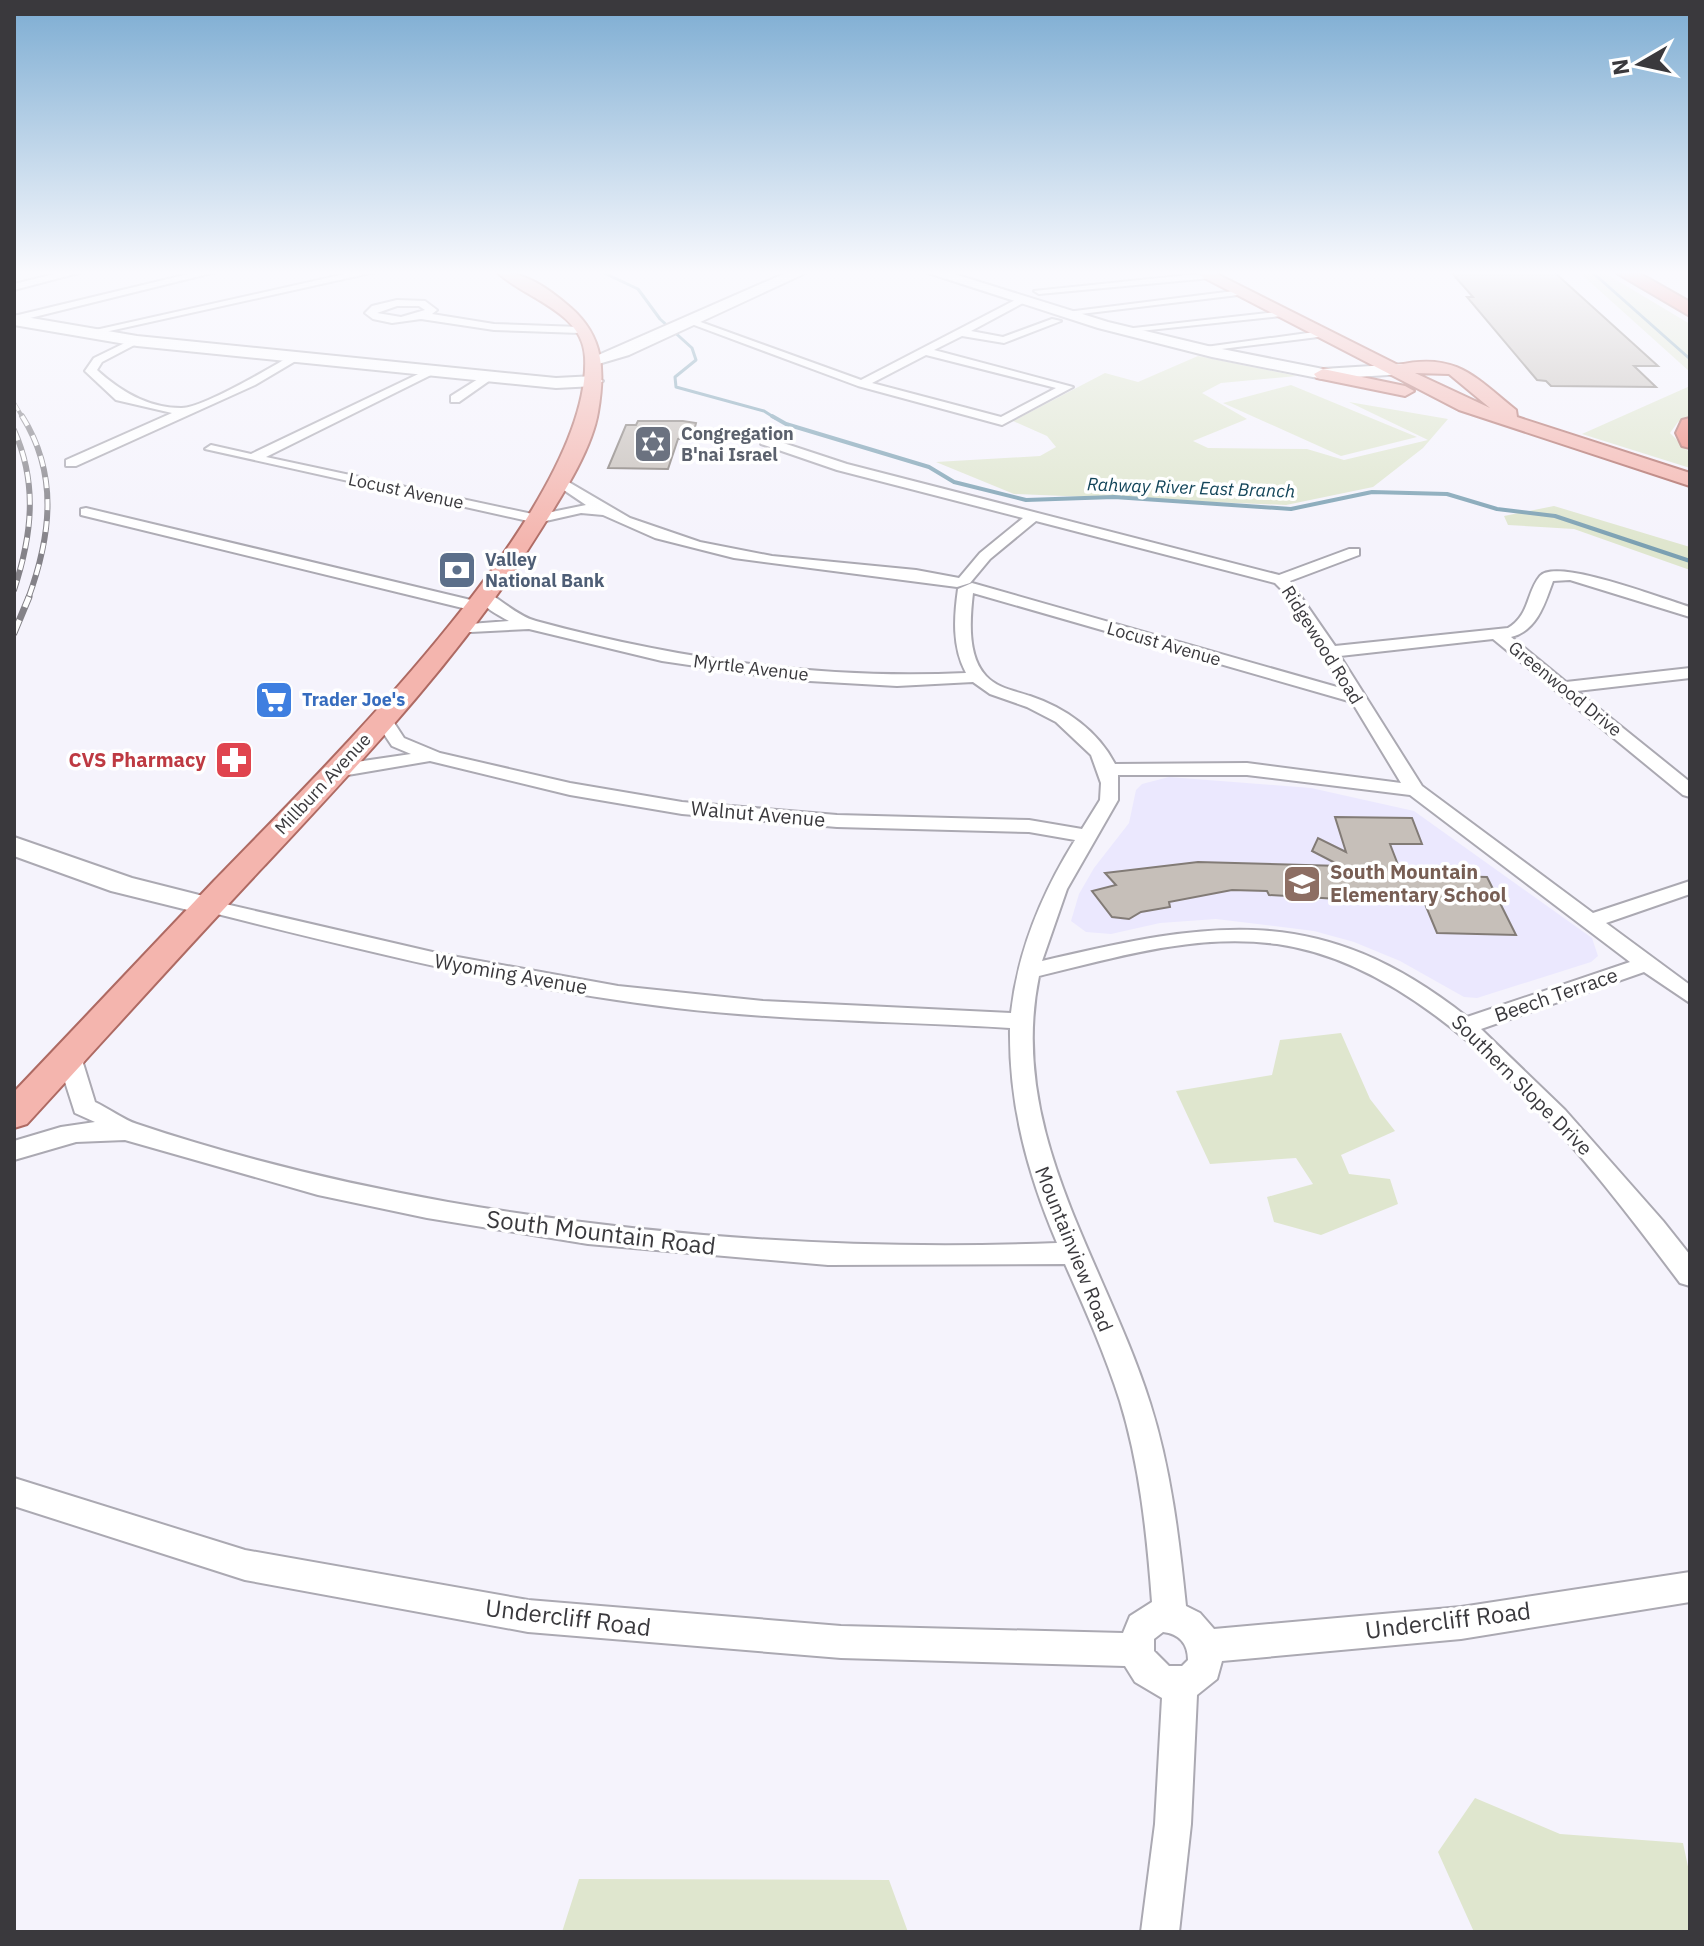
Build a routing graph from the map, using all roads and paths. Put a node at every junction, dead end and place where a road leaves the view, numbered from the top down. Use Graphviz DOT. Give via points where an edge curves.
graph roads {
  1 [pos="96,363"];
  2 [pos="286,363"];
  3 [pos="364,363"];
  4 [pos="594,363"];
  5 [pos="609,363"];
  6 [pos="800,363"];
  7 [pos="902,363"];
  8 [pos="976,363"];
  9 [pos="1267,363"];
  10 [pos="1382,363"];
  11 [pos="1383,363"];
  12 [pos="433,370"];
  13 [pos="595,370"];
  14 [pos="1397,370"];
  15 [pos="1323,374"];
  16 [pos="490,376"];
  17 [pos="862,384"];
  18 [pos="455,399"];
  19 [pos="1466,406"];
  20 [pos="185,413"];
  21 [pos="1690,425"];
  22 [pos="765,441"];
  23 [pos="1690,441"];
  24 [pos="211,449"];
  25 [pos="253,458"];
  26 [pos="71,463"];
  27 [pos="1690,474"];
  28 [pos="1690,480"];
  29 [pos="560,481"];
  30 [pos="601,511"];
  31 [pos="86,512"];
  32 [pos="1034,516"];
  33 [pos="537,519"];
  34 [pos="1354,552"];
  35 [pos="1280,580"];
  36 [pos="965,585"];
  37 [pos="479,601"];
  38 [pos="1690,612"];
  39 [pos="529,624"];
  40 [pos="457,630"];
  41 [pos="1497,634"];
  42 [pos="1328,652"];
  43 [pos="1690,673"];
  44 [pos="977,677"];
  45 [pos="1563,687"];
  46 [pos="1356,698"];
  47 [pos="383,719"];
  48 [pos="434,757"];
  49 [pos="1111,770"];
  50 [pos="336,771"];
  51 [pos="1415,790"];
  52 [pos="1690,791"];
  53 [pos="1087,836"];
  54 [pos="14,846"];
  55 [pos="1690,887"];
  56 [pos="208,906"];
  57 [pos="1590,921"];
  58 [pos="1645,964"];
  59 [pos="1031,971"];
  60 [pos="1690,996"];
  61 [pos="1021,1021"];
  62 [pos="1466,1026"];
  63 [pos="84,1041"];
  64 [pos="14,1115"];
  65 [pos="141,1133"];
  66 [pos="14,1151"];
  67 [pos="1072,1253"];
  68 [pos="1690,1275"];
  69 [pos="14,1492"];
  70 [pos="1690,1587"];
  71 [pos="1170,1616"];
  72 [pos="1206,1646"];
  73 [pos="1136,1650"];
  74 [pos="1180,1685"];
  75 [pos="1160,1932"];
  1 -- 20 [label="street" via="91,371 120,397"];
  2 -- 20 [label="street"];
  3 -- 12 [label="street"];
  4 -- 13 [label="main road"];
  5 -- 13 [label="street"];
  6 -- 17 [label="street"];
  7 -- 17 [label="street"];
  8 -- 17 [label="street" via="1067,387 1002,421"];
  9 -- 15 [label="street"];
  10 -- 14 [label="main road"];
  11 -- 14 [label="main road"];
  12 -- 16 [label="street"];
  12 -- 25 [label="street"];
  13 -- 16 [label="street" via="568,384"];
  13 -- 29 [label="main road, Millburn Avenue" via="585,434"];
  14 -- 15 [label="street"];
  14 -- 19 [label="main road"];
  14 -- 27 [label="main road" via="1512,417"];
  15 -- 19 [label="main road"];
  16 -- 18 [label="street"];
  19 -- 28 [label="main road"];
  20 -- 26 [label="street"];
  21 -- 23 [label="highway"];
  22 -- 32 [label="street, Ridgewood Road" via="828,463"];
  24 -- 25 [label="street, Locust Avenue"];
  25 -- 33 [label="street, Locust Avenue"];
  29 -- 30 [label="street, Locust Avenue"];
  29 -- 33 [label="main road, Millburn Avenue"];
  30 -- 33 [label="street, Locust Avenue" via="581,509"];
  30 -- 36 [label="street, Locust Avenue" via="725,552 808,566 921,574"];
  31 -- 37 [label="street, Myrtle Avenue"];
  32 -- 35 [label="street, Ridgewood Road"];
  32 -- 36 [label="street" via="985,556"];
  33 -- 37 [label="main road, Millburn Avenue"];
  34 -- 35 [label="street"];
  35 -- 42 [label="street, Ridgewood Road" via="1293,592"];
  36 -- 44 [label="street" via="965,649"];
  36 -- 46 [label="street, Locust Avenue"];
  37 -- 39 [label="street, Myrtle Avenue"];
  37 -- 40 [label="main road, Millburn Avenue"];
  38 -- 41 [label="street" via="1558,575 1547,577 1524,627"];
  39 -- 40 [label="street, Myrtle Avenue"];
  39 -- 44 [label="street, Myrtle Avenue" via="732,669 897,681"];
  40 -- 47 [label="main road, Millburn Avenue"];
  41 -- 42 [label="street, Greenwood Drive"];
  41 -- 45 [label="street, Greenwood Drive"];
  42 -- 46 [label="street, Ridgewood Road"];
  43 -- 45 [label="street"];
  44 -- 49 [label="street" via="1065,721"];
  45 -- 52 [label="street, Greenwood Drive"];
  46 -- 51 [label="street, Ridgewood Road"];
  47 -- 48 [label="street, Walnut Avenue" via="398,742"];
  47 -- 50 [label="main road, Millburn Avenue"];
  48 -- 50 [label="street, Walnut Avenue"];
  48 -- 53 [label="street, Walnut Avenue" via="570,789 708,811 1029,826"];
  49 -- 51 [label="street" via="1247,769"];
  49 -- 53 [label="street, Mountainview Road" via="1109,800"];
  50 -- 56 [label="main road, Millburn Avenue"];
  51 -- 57 [label="street, Ridgewood Road"];
  53 -- 59 [label="street, Mountainview Road" via="1054,897"];
  54 -- 56 [label="street, Wyoming Avenue" via="122,885"];
  55 -- 57 [label="street"];
  56 -- 61 [label="street, Wyoming Avenue" via="433,961 674,1000"];
  56 -- 63 [label="main road, Millburn Avenue"];
  57 -- 58 [label="street, Ridgewood Road"];
  58 -- 60 [label="street, Ridgewood Road"];
  58 -- 62 [label="street, Beech Terrace"];
  59 -- 61 [label="street, Mountainview Road"];
  59 -- 62 [label="street, Southern Slope Drive" via="1163,940 1229,935 1275,939 1344,955 1387,972"];
  61 -- 67 [label="street, Mountainview Road" via="1027,1111"];
  62 -- 68 [label="street, Southern Slope Drive" via="1581,1141"];
  63 -- 64 [label="main road, Millburn Avenue"];
  63 -- 65 [label="street, South Mountain Road" via="71,1063 84,1107"];
  65 -- 66 [label="street, South Mountain Road" via="95,1130"];
  65 -- 67 [label="street, South Mountain Road" via="291,1182 580,1235 816,1257"];
  67 -- 71 [label="street, Mountainview Road" via="1135,1402 1163,1533"];
  69 -- 73 [label="street, Undercliff Road" via="245,1565 528,1616 841,1642"];
  70 -- 72 [label="street, Undercliff Road" via="1461,1623"];
  71 -- 72 [label="street" via="1193,1627"];
  71 -- 73 [label="street" via="1148,1621 1136,1639"];
  72 -- 74 [label="street" via="1199,1676"];
  73 -- 74 [label="street" via="1148,1673"];
  74 -- 75 [label="street" via="1173,1824"];
}
